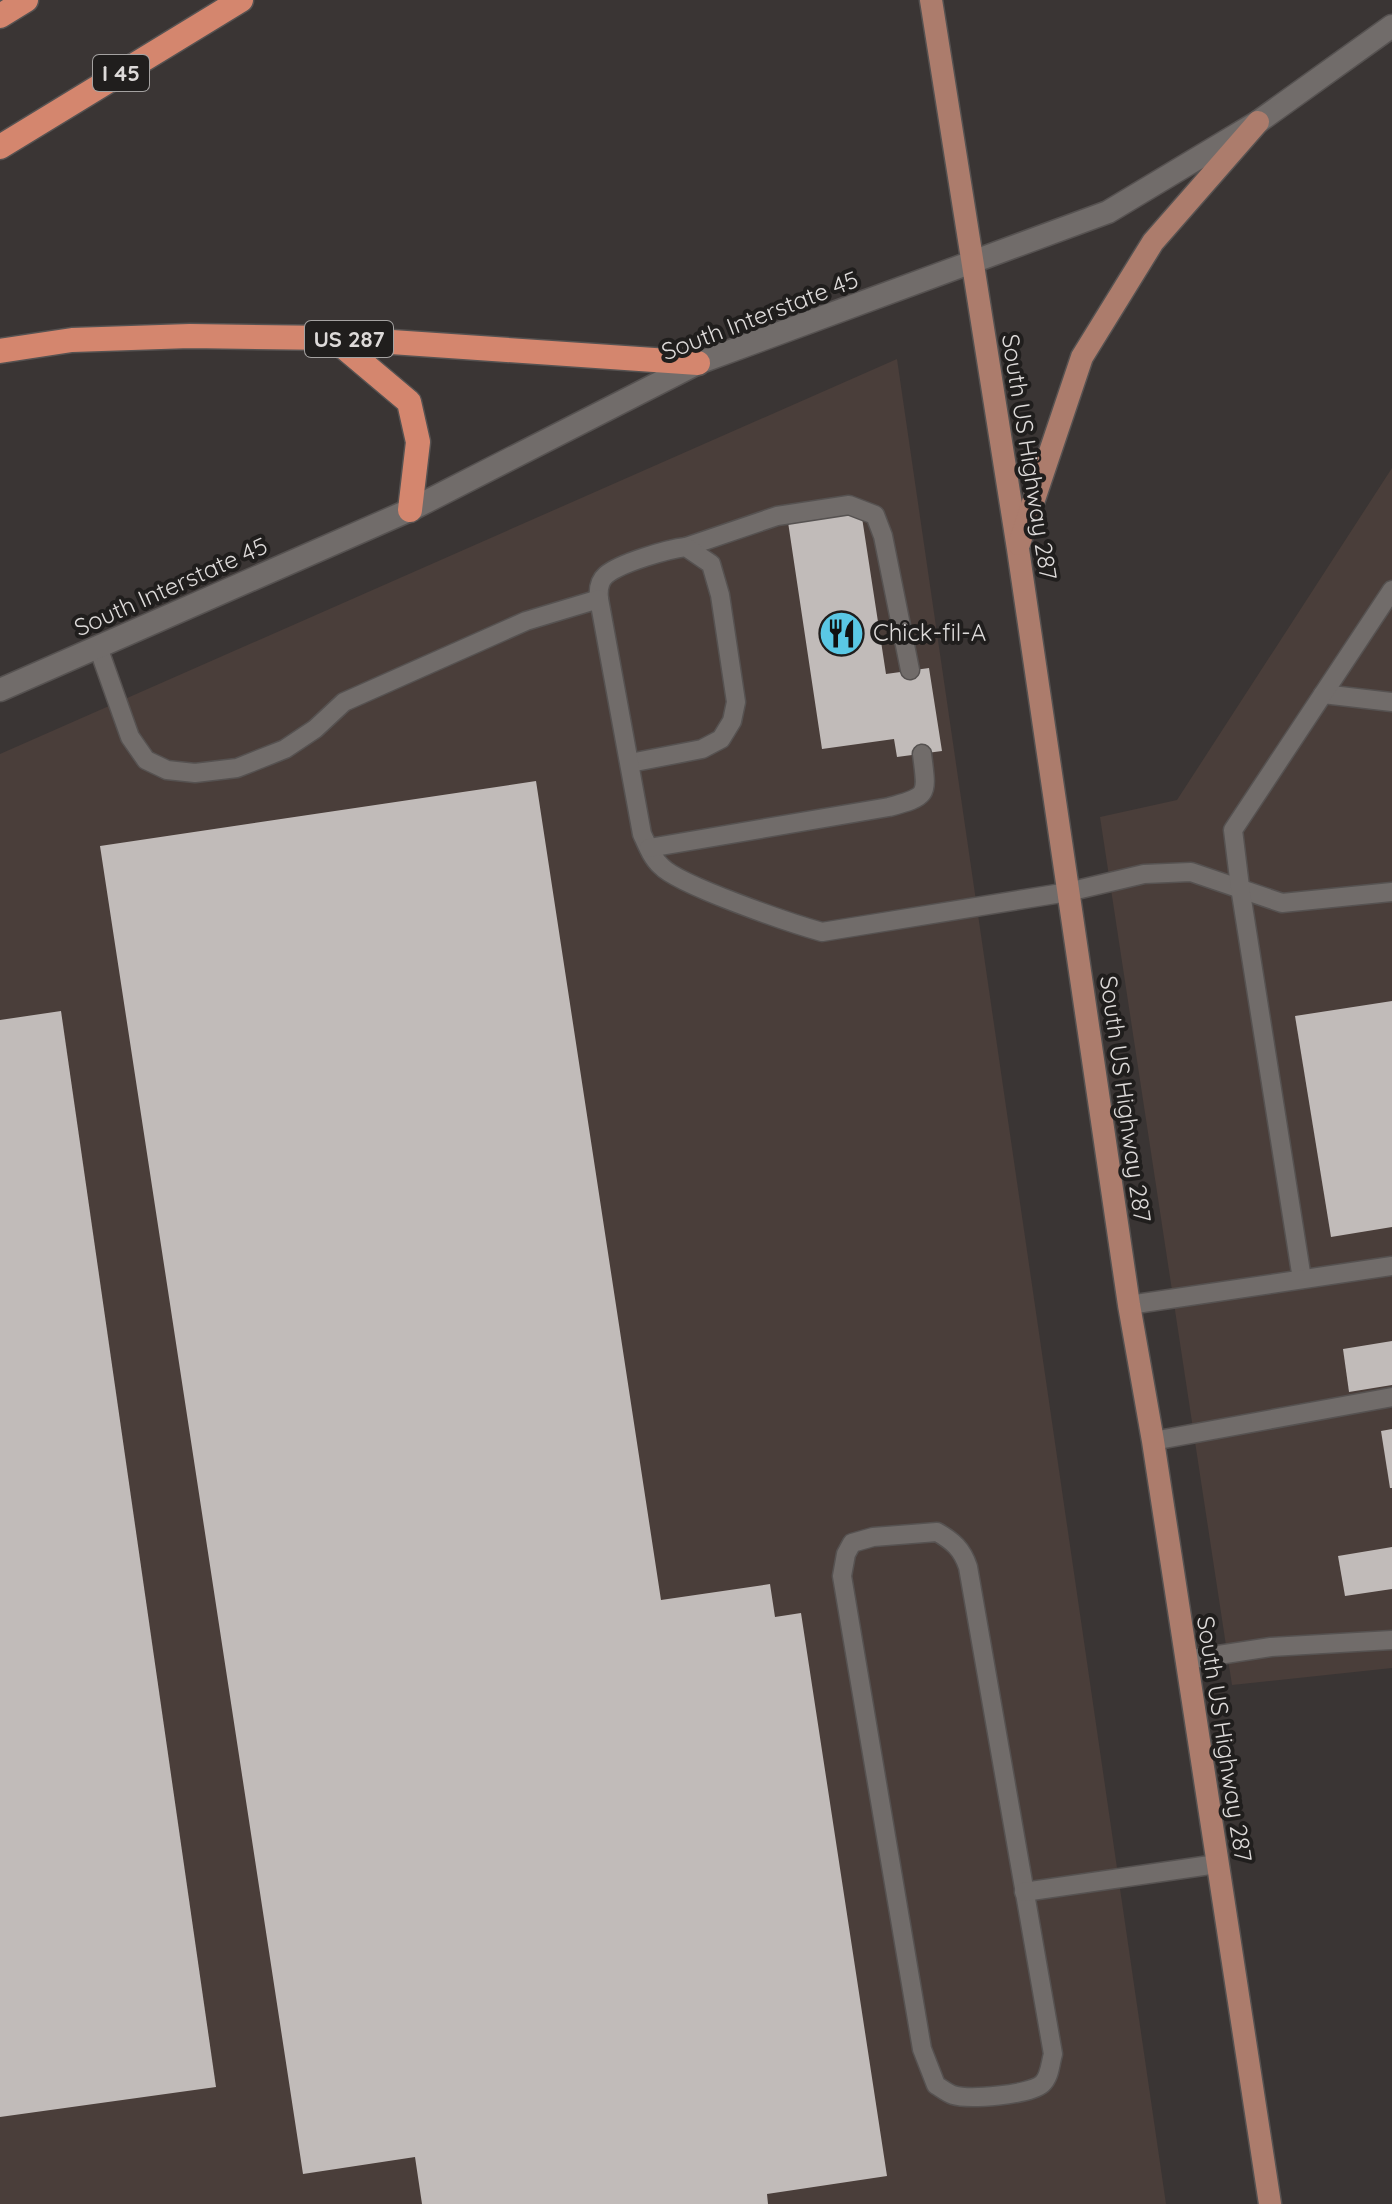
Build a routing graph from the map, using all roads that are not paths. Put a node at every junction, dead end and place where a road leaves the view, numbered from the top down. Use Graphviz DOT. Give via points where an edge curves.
graph roads {
  1 [pos="26,0"];
  2 [pos="241,0"];
  3 [pos="931,0"];
  4 [pos="0,16"];
  5 [pos="1392,26"];
  6 [pos="1258,122"];
  7 [pos="0,147"];
  8 [pos="973,263"];
  9 [pos="333,338"];
  10 [pos="0,351"];
  11 [pos="698,363"];
  12 [pos="410,510"];
  13 [pos="686,547"];
  14 [pos="1018,549"];
  15 [pos="1392,590"];
  16 [pos="599,599"];
  17 [pos="98,647"];
  18 [pos="910,670"];
  19 [pos="0,690"];
  20 [pos="1323,694"];
  21 [pos="1392,702"];
  22 [pos="922,754"];
  23 [pos="630,763"];
  24 [pos="649,848"];
  25 [pos="1240,887"];
  26 [pos="1068,892"];
  27 [pos="1392,892"];
  28 [pos="1392,1266"];
  29 [pos="1302,1279"];
  30 [pos="1129,1305"];
  31 [pos="1392,1397"];
  32 [pos="1153,1441"];
  33 [pos="1392,1640"];
  34 [pos="1186,1660"];
  35 [pos="1217,1864"];
  36 [pos="1024,1892"];
  37 [pos="1270,2204"];
  1 -- 4 [label="highway"];
  2 -- 7 [label="highway, I 45"];
  3 -- 8 [label="main road, South US Highway 287"];
  5 -- 6 [label="main road, South Interstate 45"];
  6 -- 8 [label="main road, South Interstate 45" via="1108,212"];
  6 -- 14 [label="main road" via="1153,242 1082,357"];
  8 -- 11 [label="main road, South Interstate 45 / US 287"];
  8 -- 14 [label="main road, South US Highway 287"];
  9 -- 10 [label="highway, US 287" via="72,340"];
  9 -- 11 [label="highway, US 287"];
  9 -- 12 [label="highway" via="409,402 418,442"];
  11 -- 12 [label="main road, South Interstate 45"];
  12 -- 17 [label="main road, South Interstate 45"];
  13 -- 16 [label="lane" via="665,549 616,569 603,577"];
  13 -- 18 [label="lane" via="777,516 849,505 875,515"];
  13 -- 23 [label="lane" via="711,564 720,595 736,702 732,721 721,739 702,749"];
  14 -- 26 [label="main road, South US Highway 287"];
  15 -- 20 [label="lane"];
  16 -- 17 [label="lane" via="526,621 344,702 285,749 237,768 195,773 167,770 146,760 130,737"];
  16 -- 23 [label="lane"];
  17 -- 19 [label="main road, South Interstate 45"];
  20 -- 21 [label="lane"];
  20 -- 25 [label="lane" via="1233,830"];
  22 -- 24 [label="lane" via="926,786 911,801"];
  23 -- 24 [label="lane"];
  24 -- 26 [label="lane" via="662,868 685,881 822,932"];
  25 -- 26 [label="lane" via="1191,872 1144,874"];
  25 -- 27 [label="lane" via="1282,903"];
  25 -- 29 [label="lane"];
  26 -- 30 [label="main road, South US Highway 287"];
  28 -- 29 [label="lane"];
  29 -- 30 [label="lane"];
  30 -- 32 [label="main road, South US Highway 287"];
  31 -- 32 [label="lane"];
  32 -- 34 [label="main road, South US Highway 287"];
  33 -- 34 [label="lane" via="1271,1647"];
  34 -- 35 [label="main road, South US Highway 287"];
  35 -- 36 [label="lane"];
  35 -- 37 [label="main road, South US Highway 287"];
  36 -- 36 [label="lane" via="963,1552 937,1532 852,1543 842,1576 922,2049 936,2085 954,2095 1024,2091 1040,2086 1048,2076 1053,2054"];
}
